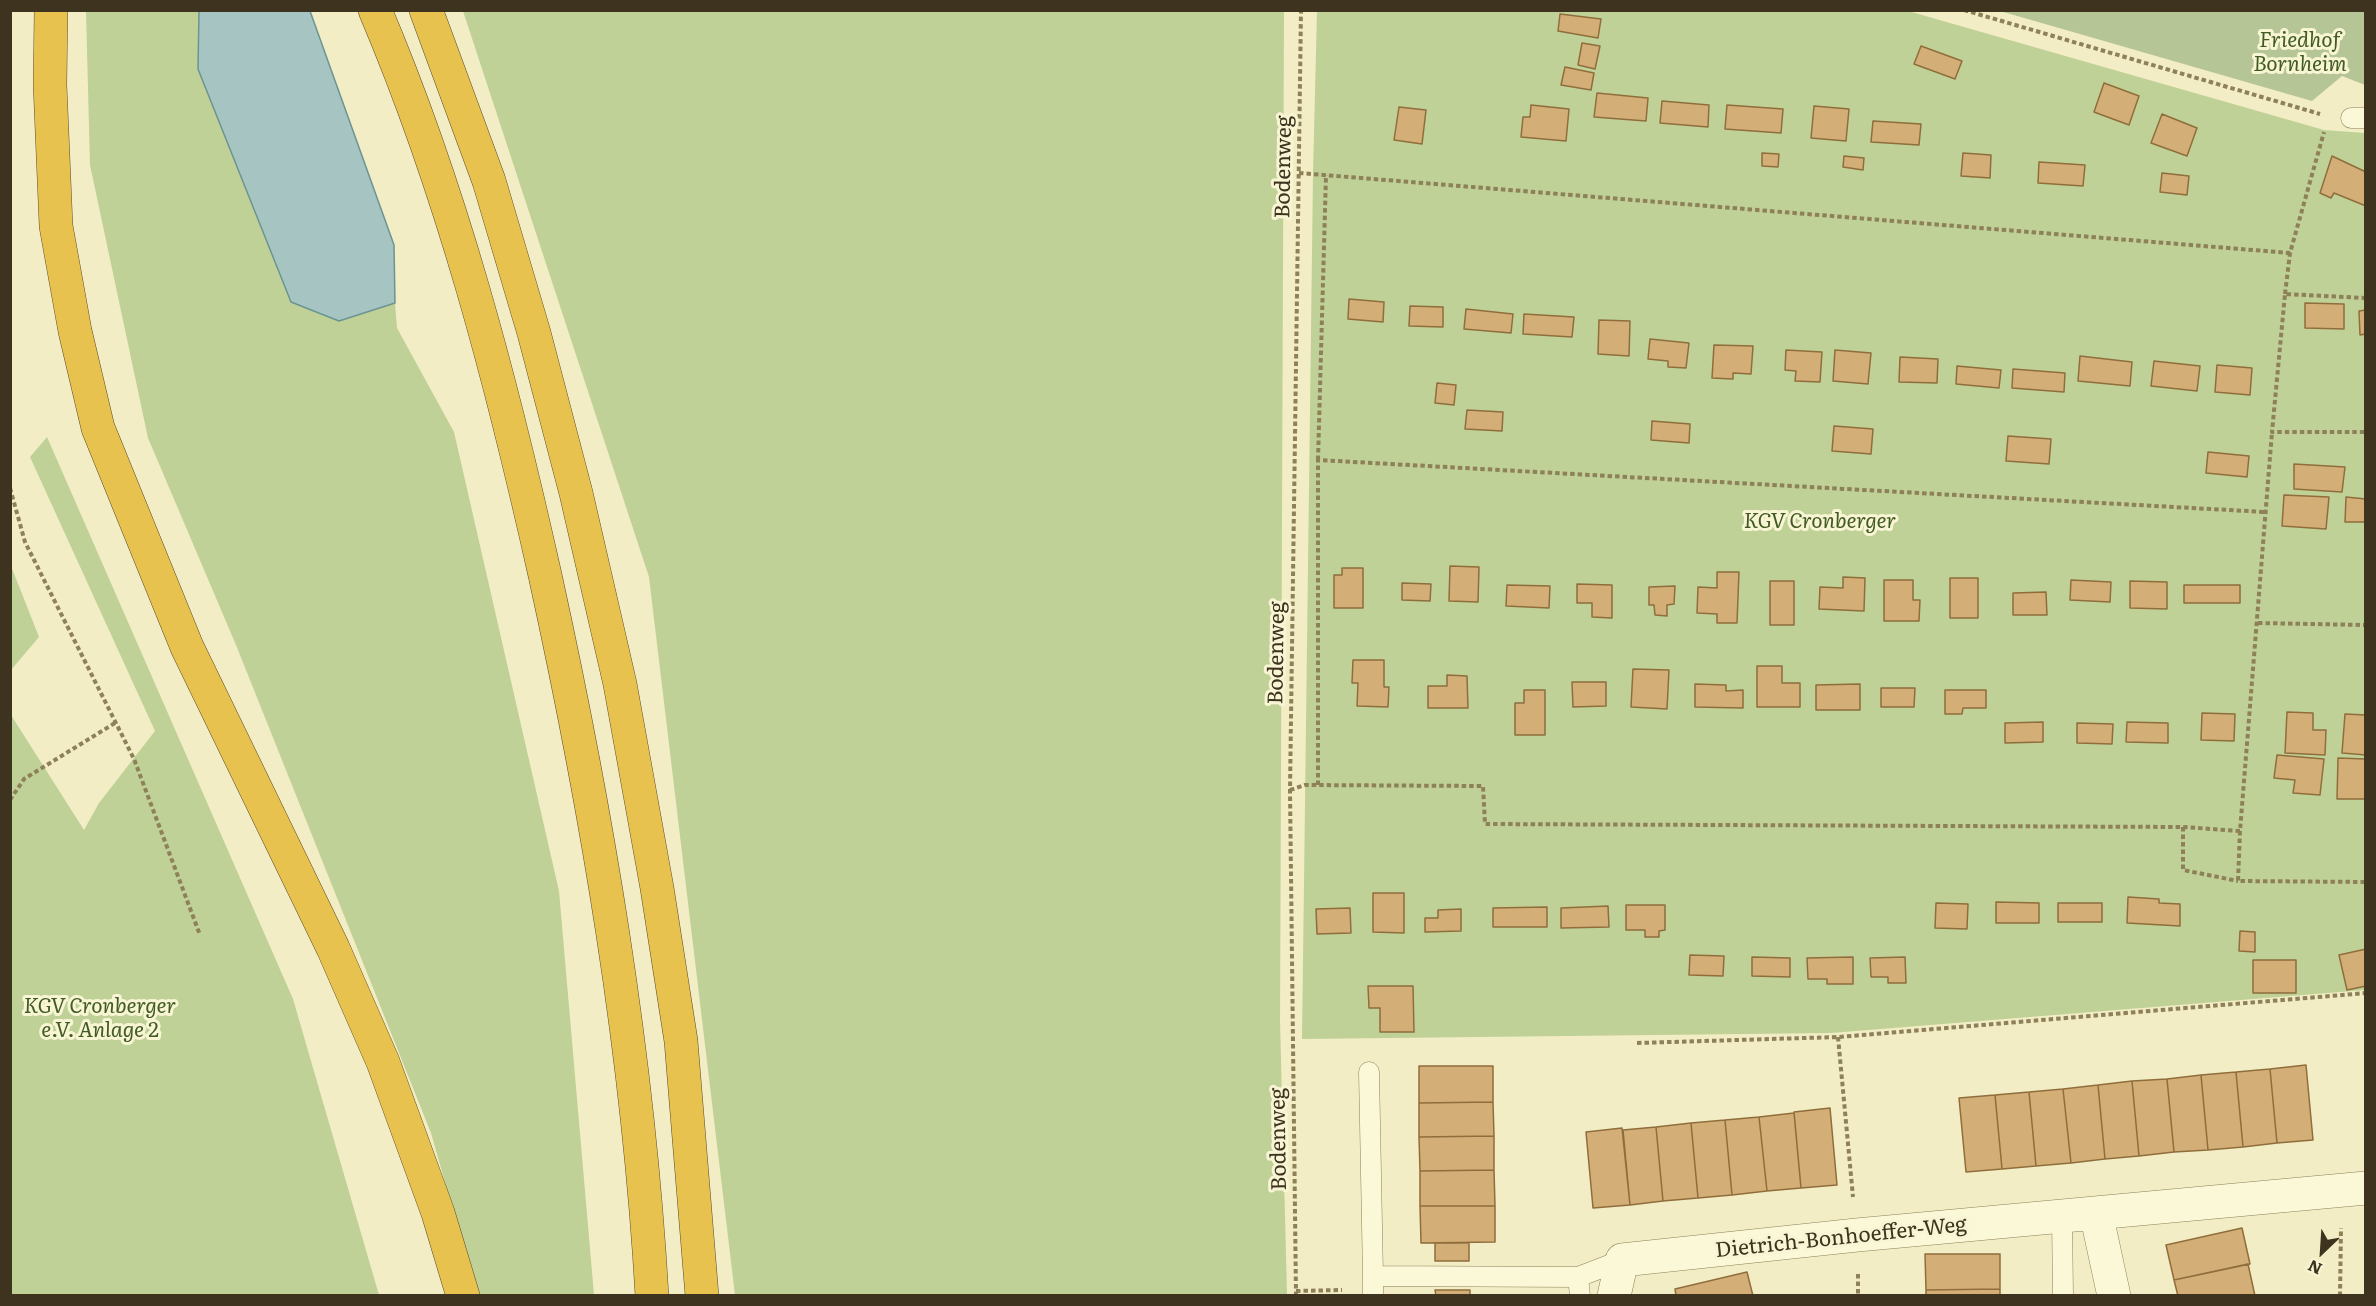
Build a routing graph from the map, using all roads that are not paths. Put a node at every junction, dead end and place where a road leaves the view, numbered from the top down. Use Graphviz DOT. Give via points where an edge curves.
graph roads {
  1 [pos="51,10"];
  2 [pos="375,10"];
  3 [pos="426,10"];
  4 [pos="1369,1072"];
  5 [pos="2353,1190"];
  6 [pos="2096,1213"];
  7 [pos="2062,1217"];
  8 [pos="1622,1260"];
  9 [pos="1373,1276"];
  10 [pos="1579,1286"];
  11 [pos="463,1296"];
  12 [pos="652,1296"];
  13 [pos="702,1296"];
  14 [pos="1373,1296"];
  15 [pos="1614,1296"];
  16 [pos="2063,1296"];
  17 [pos="2114,1296"];
  1 -- 11 [label="highway" via="56,226 98,428 187,647 333,948 383,1062 438,1213"];
  2 -- 12 [label="highway" via="455,225 526,490 570,686 603,870 629,1053"];
  3 -- 13 [label="highway" via="489,182 534,333 620,684 681,1041"];
  4 -- 9 [label="lane"];
  5 -- 6 [label="street, Dietrich-Bonhoeffer-Weg"];
  6 -- 7 [label="street, Dietrich-Bonhoeffer-Weg"];
  6 -- 17 [label="street"];
  7 -- 8 [label="street, Dietrich-Bonhoeffer-Weg"];
  7 -- 16 [label="lane"];
  8 -- 10 [label="lane"];
  8 -- 15 [label="street"];
  9 -- 10 [label="lane"];
  9 -- 14 [label="lane"];
}
